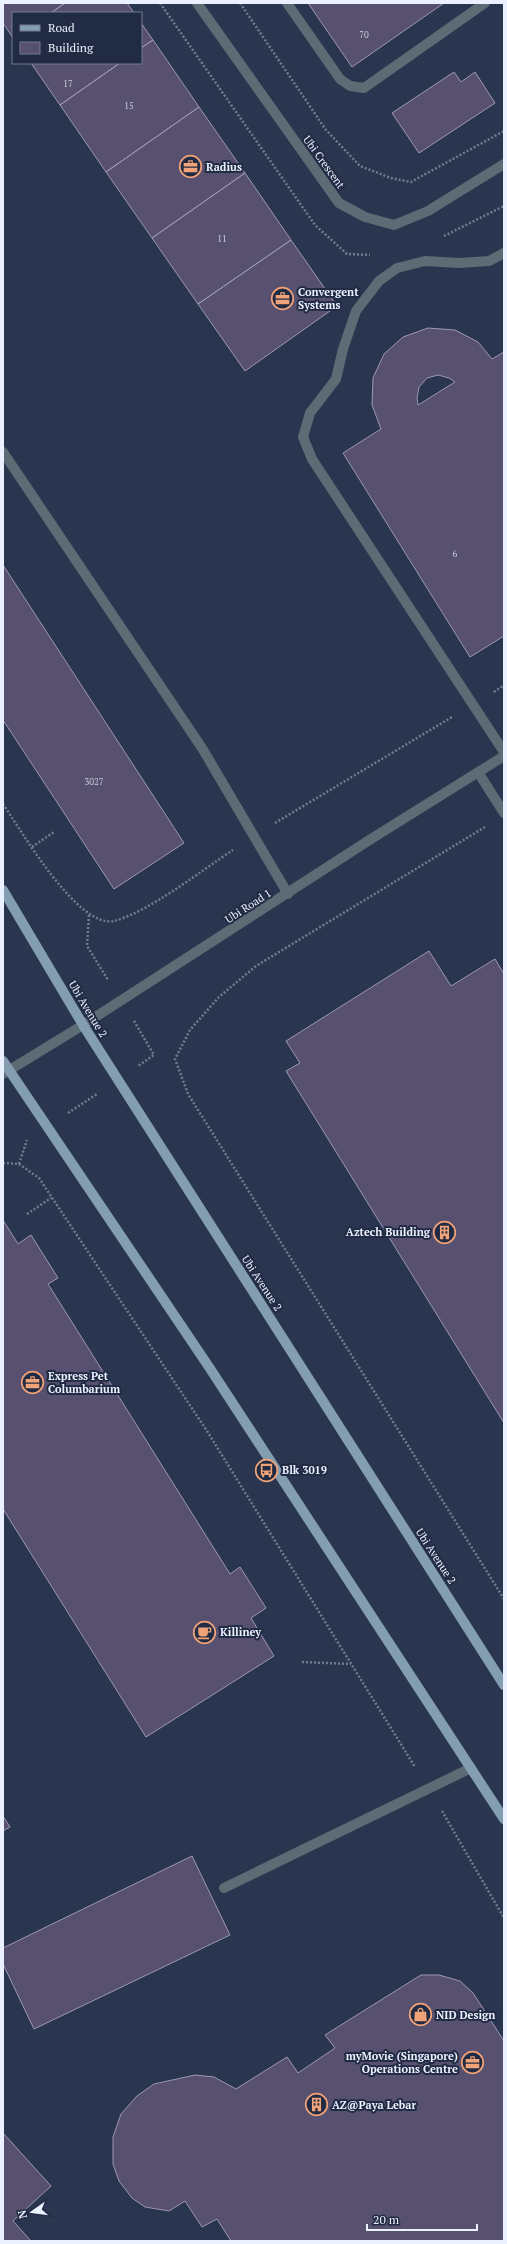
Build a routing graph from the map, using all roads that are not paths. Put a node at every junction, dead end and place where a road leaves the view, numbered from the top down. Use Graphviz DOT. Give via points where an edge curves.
graph roads {
  1 [pos="197,3"];
  2 [pos="287,3"];
  3 [pos="485,3"];
  4 [pos="504,164"];
  5 [pos="504,253"];
  6 [pos="3,452"];
  7 [pos="504,752"];
  8 [pos="504,756"];
  9 [pos="478,772"];
  10 [pos="504,813"];
  11 [pos="3,890"];
  12 [pos="288,894"];
  13 [pos="83,1025"];
  14 [pos="3,1061"];
  15 [pos="6,1072"];
  16 [pos="504,1685"];
  17 [pos="471,1768"];
  18 [pos="504,1819"];
  19 [pos="224,1888"];
  1 -- 4 [label="street, Ubi Crescent" via="339,204 365,217 394,225 428,210"];
  2 -- 3 [label="street" via="340,79 350,86 364,88"];
  5 -- 7 [label="street" via="489,261 459,264 425,261 397,268 379,281 356,311 336,379 310,413 303,436 312,459"];
  6 -- 12 [label="street" via="202,748"];
  8 -- 9 [label="street, Ubi Road 1"];
  9 -- 10 [label="street"];
  9 -- 12 [label="street, Ubi Road 1"];
  11 -- 13 [label="main road, Ubi Avenue 2"];
  12 -- 13 [label="street, Ubi Road 1"];
  13 -- 15 [label="street, Ubi Road 1"];
  13 -- 16 [label="main road, Ubi Avenue 2"];
  14 -- 15 [label="main road"];
  15 -- 17 [label="main road" via="47,1127 218,1381"];
  17 -- 18 [label="main road"];
  17 -- 19 [label="street"];
}
